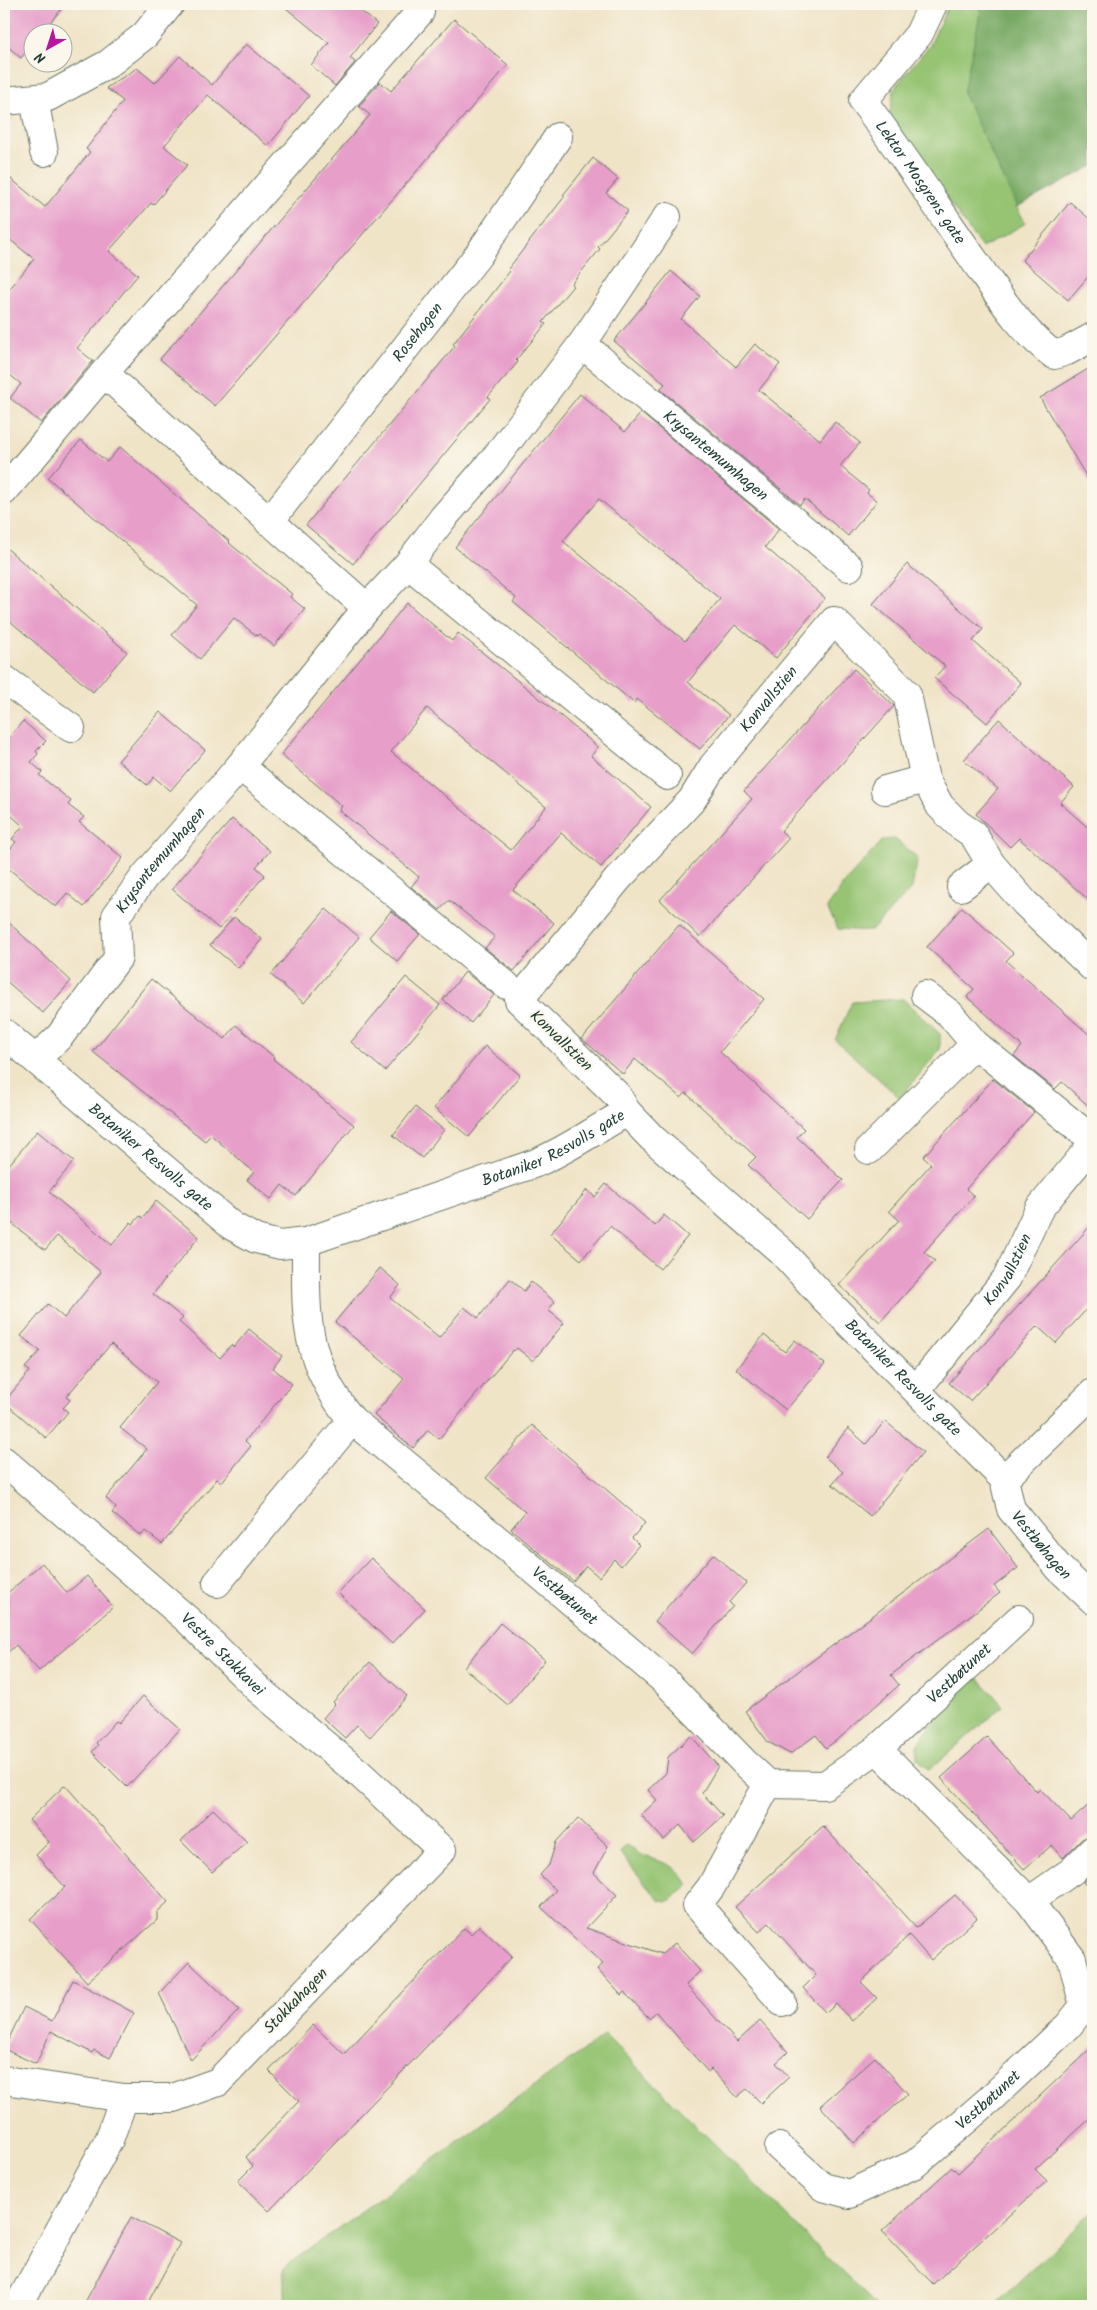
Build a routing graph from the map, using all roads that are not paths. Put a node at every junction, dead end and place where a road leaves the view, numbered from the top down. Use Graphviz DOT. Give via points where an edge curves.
graph roads {
  1 [pos="170,4"];
  2 [pos="933,4"];
  3 [pos="420,12"];
  4 [pos="34,99"];
  5 [pos="4,101"];
  6 [pos="558,137"];
  7 [pos="44,152"];
  8 [pos="667,217"];
  9 [pos="1093,337"];
  10 [pos="582,344"];
  11 [pos="104,372"];
  12 [pos="4,491"];
  13 [pos="269,522"];
  14 [pos="408,564"];
  15 [pos="848,567"];
  16 [pos="367,608"];
  17 [pos="4,679"];
  18 [pos="71,728"];
  19 [pos="240,766"];
  20 [pos="666,776"];
  21 [pos="925,779"];
  22 [pos="885,790"];
  23 [pos="991,864"];
  24 [pos="961,887"];
  25 [pos="1093,968"];
  26 [pos="506,985"];
  27 [pos="925,995"];
  28 [pos="4,1033"];
  29 [pos="974,1044"];
  30 [pos="36,1059"];
  31 [pos="627,1112"];
  32 [pos="1093,1140"];
  33 [pos="1093,1144"];
  34 [pos="869,1150"];
  35 [pos="306,1242"];
  36 [pos="916,1390"];
  37 [pos="1093,1393"];
  38 [pos="352,1420"];
  39 [pos="4,1461"];
  40 [pos="1004,1479"];
  41 [pos="217,1583"];
  42 [pos="1093,1600"];
  43 [pos="1019,1619"];
  44 [pos="877,1749"];
  45 [pos="768,1784"];
  46 [pos="442,1850"];
  47 [pos="1093,1850"];
  48 [pos="1029,1901"];
  49 [pos="782,2002"];
  50 [pos="4,2080"];
  51 [pos="124,2098"];
  52 [pos="779,2147"];
  53 [pos="18,2306"];
  1 -- 4 [label="street" via="145,35 108,64 48,97"];
  2 -- 9 [label="street, Lektor Mosgrens gate" via="919,34 864,101 1017,320 1038,343 1054,354"];
  3 -- 11 [label="street"];
  4 -- 5 [label="street"];
  4 -- 7 [label="street"];
  6 -- 13 [label="street, Rosehagen" via="479,254"];
  8 -- 10 [label="street, Krysantemumhagen"];
  10 -- 14 [label="street, Krysantemumhagen" via="492,462"];
  10 -- 15 [label="street, Krysantemumhagen"];
  11 -- 12 [label="street"];
  11 -- 13 [label="street"];
  13 -- 16 [label="street"];
  14 -- 16 [label="street, Krysantemumhagen"];
  14 -- 20 [label="street"];
  16 -- 19 [label="street, Krysantemumhagen"];
  17 -- 18 [label="street"];
  19 -- 26 [label="street"];
  19 -- 30 [label="street, Krysantemumhagen" via="145,876 116,916 118,958 60,1036"];
  21 -- 22 [label="street"];
  21 -- 23 [label="street, Konvallstien" via="940,806 974,834"];
  21 -- 31 [label="street, Konvallstien" via="907,694 834,621 713,766 692,800 618,879 519,1000 617,1095"];
  23 -- 24 [label="street"];
  23 -- 25 [label="street, Konvallstien" via="1025,903"];
  27 -- 29 [label="street" via="950,1014"];
  28 -- 30 [label="street, Botaniker Resvolls gate"];
  29 -- 32 [label="street"];
  29 -- 34 [label="street"];
  30 -- 35 [label="street, Botaniker Resvolls gate" via="232,1226 256,1239 280,1245"];
  31 -- 35 [label="street, Botaniker Resvolls gate" via="562,1152"];
  31 -- 36 [label="street, Botaniker Resvolls gate" via="652,1138 782,1252"];
  33 -- 36 [label="street, Konvallstien" via="1039,1208 1007,1278"];
  35 -- 38 [label="street, Vestbøtunet" via="306,1318 311,1343 333,1396"];
  36 -- 40 [label="street, Botaniker Resvolls gate"];
  37 -- 40 [label="street"];
  38 -- 41 [label="street"];
  38 -- 45 [label="street, Vestbøtunet" via="665,1681"];
  39 -- 46 [label="street, Vestre Stokkavei" via="189,1621 259,1690 360,1774"];
  40 -- 42 [label="street, Vestbøhagen" via="1011,1509 1059,1568"];
  43 -- 44 [label="street, Vestbøtunet"];
  44 -- 45 [label="street, Vestbøtunet" via="825,1785"];
  44 -- 48 [label="street, Vestbøtunet"];
  45 -- 49 [label="street" via="711,1887 697,1905"];
  46 -- 51 [label="street, Stokkahagen" via="218,2082 173,2098"];
  47 -- 48 [label="street" via="1072,1871"];
  48 -- 52 [label="street, Vestbøtunet" via="1072,1959 1084,2006 1068,2026 915,2164 849,2194 823,2187"];
  50 -- 51 [label="street, Stokkahagen"];
  51 -- 53 [label="street" via="109,2140"];
}
